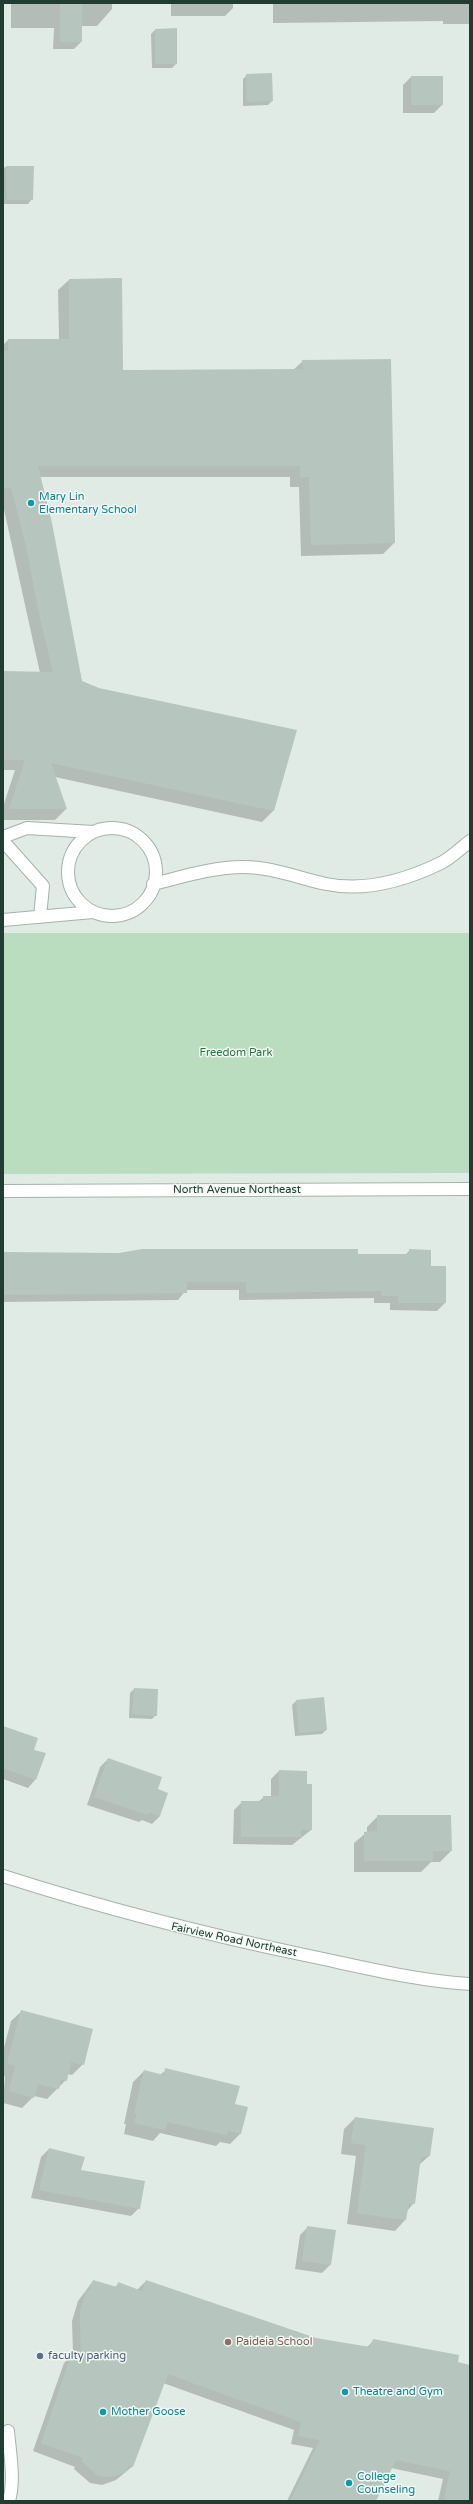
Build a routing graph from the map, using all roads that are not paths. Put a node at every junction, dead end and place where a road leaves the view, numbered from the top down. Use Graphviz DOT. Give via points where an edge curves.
graph roads {
  1 [pos="93,832"];
  2 [pos="3,837"];
  3 [pos="3,841"];
  4 [pos="470,841"];
  5 [pos="153,884"];
  6 [pos="93,912"];
  7 [pos="40,917"];
  8 [pos="3,920"];
  9 [pos="470,1188"];
  10 [pos="3,1191"];
  11 [pos="3,1876"];
  12 [pos="470,1984"];
  13 [pos="8,2431"];
  14 [pos="9,2501"];
  1 -- 2 [label="street" via="26,828"];
  1 -- 5 [label="street" via="113,828 130,832 144,842 153,856 156,873"];
  1 -- 6 [label="street" via="82,839 71,854 68,870 70,888 80,902"];
  3 -- 7 [label="street" via="43,886"];
  4 -- 5 [label="street" via="442,863 390,882 352,887 326,884 287,873 243,867 189,875"];
  5 -- 6 [label="street" via="142,904 127,913 110,916"];
  6 -- 7 [label="street"];
  7 -- 8 [label="street"];
  9 -- 10 [label="street, North Avenue Northeast"];
  11 -- 12 [label="street, Fairview Road Northeast" via="68,1897 197,1932 405,1976"];
  13 -- 14 [label="street" via="12,2474"];
}
